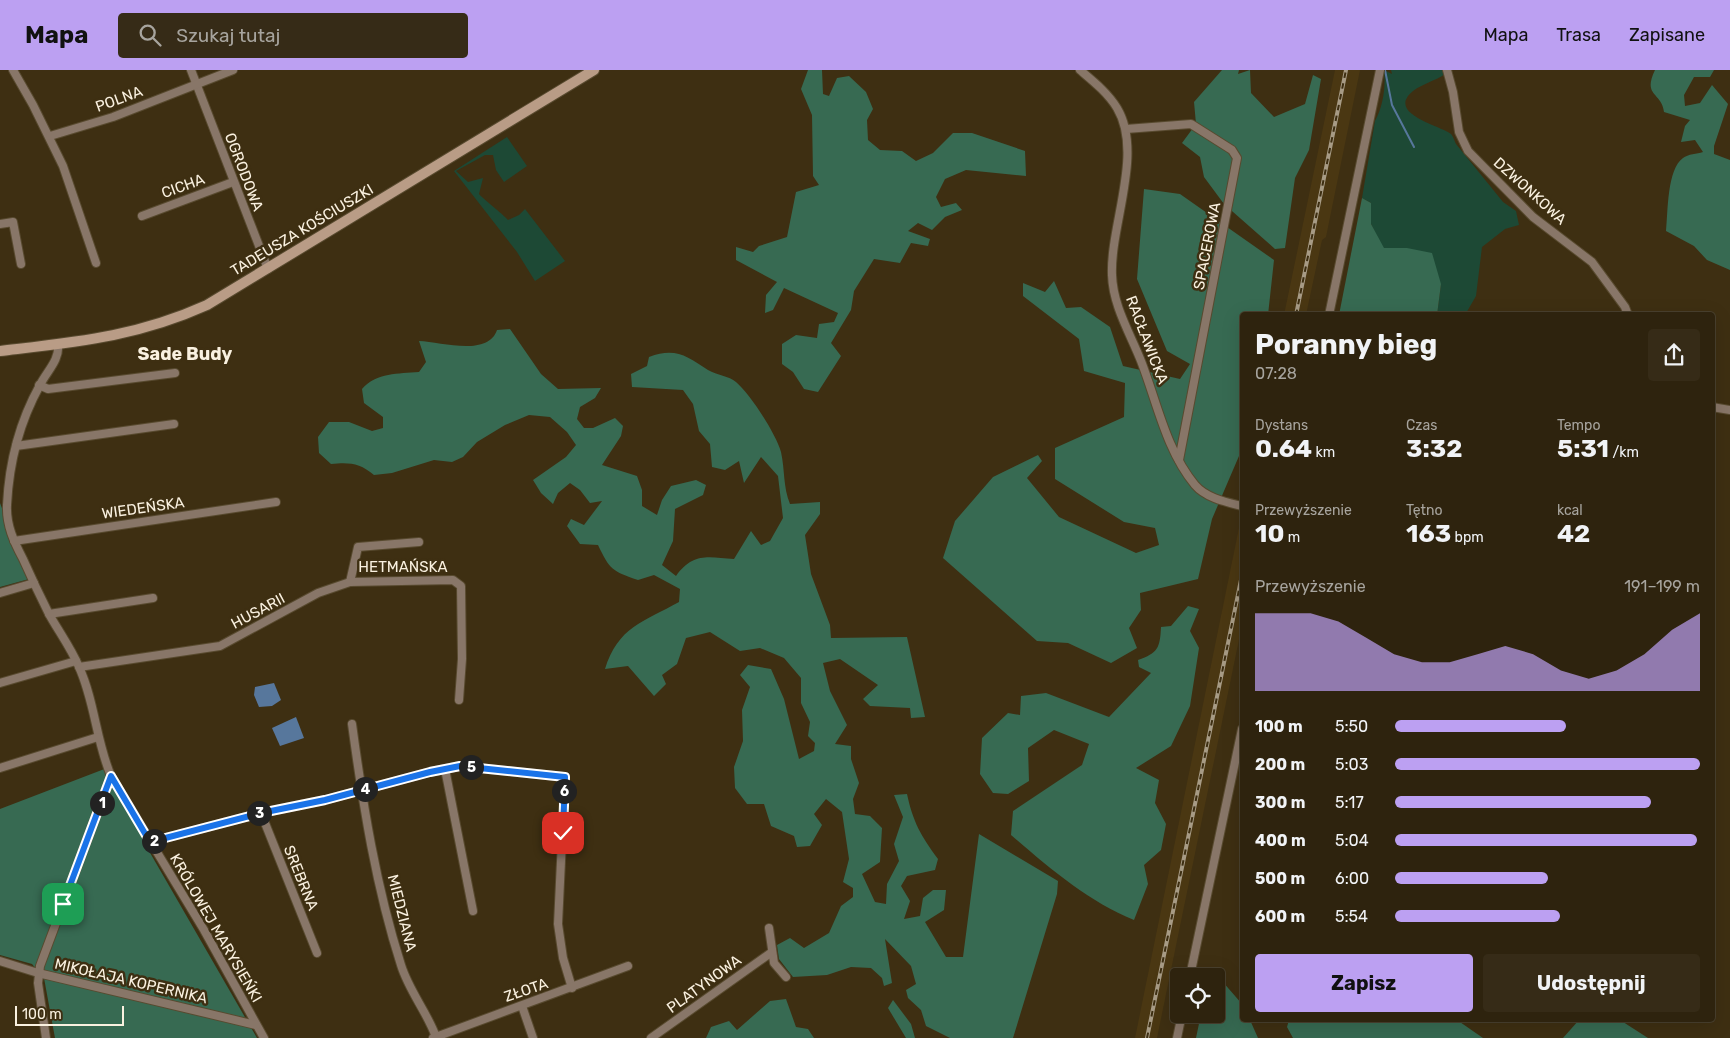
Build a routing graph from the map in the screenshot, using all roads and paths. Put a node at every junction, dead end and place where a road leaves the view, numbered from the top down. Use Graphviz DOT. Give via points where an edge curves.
graph roads {
  1 [pos="13,70"];
  2 [pos="190,70"];
  3 [pos="233,70"];
  4 [pos="594,70"];
  5 [pos="1080,70"];
  6 [pos="1380,70"];
  7 [pos="1447,70"];
  8 [pos="196,85"];
  9 [pos="1126,130"];
  10 [pos="50,136"];
  11 [pos="233,182"];
  12 [pos="142,216"];
  13 [pos="0,224"];
  14 [pos="96,263"];
  15 [pos="20,264"];
  16 [pos="268,269"];
  17 [pos="1330,312"];
  18 [pos="1627,312"];
  19 [pos="58,344"];
  20 [pos="0,351"];
  21 [pos="175,372"];
  22 [pos="39,385"];
  23 [pos="1715,408"];
  24 [pos="1730,410"];
  25 [pos="174,424"];
  26 [pos="16,446"];
  27 [pos="1180,460"];
  28 [pos="276,502"];
  29 [pos="1240,505"];
  30 [pos="14,541"];
  31 [pos="419,542"];
  32 [pos="350,582"];
  33 [pos="34,583"];
  34 [pos="0,593"];
  35 [pos="153,598"];
  36 [pos="49,614"];
  37 [pos="78,664"];
  38 [pos="0,683"];
  39 [pos="459,700"];
  40 [pos="352,724"];
  41 [pos="98,737"];
  42 [pos="1240,738"];
  43 [pos="0,768"];
  44 [pos="445,770"];
  45 [pos="111,776"];
  46 [pos="361,790"];
  47 [pos="261,813"];
  48 [pos="150,842"];
  49 [pos="472,912"];
  50 [pos="769,928"];
  51 [pos="772,952"];
  52 [pos="317,953"];
  53 [pos="0,961"];
  54 [pos="628,966"];
  55 [pos="1192,968"];
  56 [pos="38,973"];
  57 [pos="786,977"];
  58 [pos="572,988"];
  59 [pos="522,1006"];
  60 [pos="1180,1023"];
  61 [pos="256,1025"];
  62 [pos="434,1037"];
  63 [pos="46,1038"];
  64 [pos="264,1038"];
  65 [pos="533,1038"];
  66 [pos="651,1038"];
  67 [pos="1177,1038"];
  1 -- 10 [label="street"];
  2 -- 8 [label="street"];
  3 -- 8 [label="street, POLNA"];
  4 -- 16 [label="main road, TADEUSZA KOŚCIUSZKI"];
  5 -- 9 [label="street, RACŁAWICKA" via="1118,108"];
  6 -- 17 [label="street"];
  7 -- 18 [label="street, DZWONKOWA" via="1459,132 1468,151 1533,217 1592,262"];
  8 -- 10 [label="street, POLNA" via="112,118"];
  8 -- 11 [label="street, OGRODOWA"];
  9 -- 27 [label="street, RACŁAWICKA" via="1126,162 1113,257 1113,286 1170,444"];
  9 -- 27 [label="street, SPACEROWA" via="1191,124 1232,150 1237,158"];
  10 -- 14 [label="street"];
  11 -- 12 [label="street, CICHA"];
  11 -- 16 [label="street, OGRODOWA"];
  13 -- 15 [label="street" via="13,222"];
  16 -- 19 [label="main road, TADEUSZA KOŚCIUSZKI" via="206,305 169,321 130,333"];
  19 -- 20 [label="main road, TADEUSZA KOŚCIUSZKI"];
  19 -- 22 [label="street, KRÓLOWEJ MARYSIEŃKI" via="58,354"];
  21 -- 22 [label="street" via="48,389"];
  22 -- 26 [label="street, KRÓLOWEJ MARYSIEŃKI"];
  23 -- 24 [label="street"];
  25 -- 26 [label="street"];
  26 -- 30 [label="street, KRÓLOWEJ MARYSIEŃKI" via="7,505"];
  27 -- 29 [label="street, RACŁAWICKA" via="1196,486 1216,499"];
  28 -- 30 [label="street, WIEDEŃSKA"];
  30 -- 33 [label="street, KRÓLOWEJ MARYSIEŃKI"];
  31 -- 32 [label="street" via="358,547"];
  32 -- 37 [label="street, HUSARII" via="318,593 220,646"];
  32 -- 39 [label="street, HETMAŃSKA" via="459,582 462,659"];
  33 -- 34 [label="street"];
  33 -- 36 [label="street, KRÓLOWEJ MARYSIEŃKI"];
  35 -- 36 [label="street"];
  36 -- 37 [label="street, KRÓLOWEJ MARYSIEŃKI"];
  37 -- 38 [label="street, HUSARII"];
  37 -- 41 [label="street, KRÓLOWEJ MARYSIEŃKI"];
  40 -- 46 [label="street, MIEDZIANA"];
  41 -- 43 [label="street"];
  41 -- 45 [label="street, KRÓLOWEJ MARYSIEŃKI"];
  42 -- 55 [label="street"];
  44 -- 46 [label="street"];
  44 -- 49 [label="street"];
  44 -- 58 [label="street" via="460,766 565,777 558,924"];
  45 -- 48 [label="street, KRÓLOWEJ MARYSIEŃKI"];
  45 -- 56 [label="street"];
  46 -- 47 [label="street"];
  46 -- 62 [label="street, MIEDZIANA" via="401,966"];
  47 -- 48 [label="street"];
  47 -- 52 [label="street, SREBRNA"];
  48 -- 61 [label="street, KRÓLOWEJ MARYSIEŃKI" via="204,930"];
  50 -- 51 [label="street"];
  51 -- 57 [label="street" via="774,963"];
  51 -- 66 [label="street, PLATYNOWA"];
  53 -- 56 [label="street, MIKOŁAJA KOPERNIKA"];
  54 -- 58 [label="street, ZŁOTA"];
  56 -- 61 [label="street, MIKOŁAJA KOPERNIKA"];
  56 -- 63 [label="street"];
  58 -- 59 [label="street, ZŁOTA"];
  59 -- 62 [label="street, ZŁOTA"];
  59 -- 65 [label="street"];
  60 -- 67 [label="street"];
  61 -- 64 [label="street, KRÓLOWEJ MARYSIEŃKI"];
}
